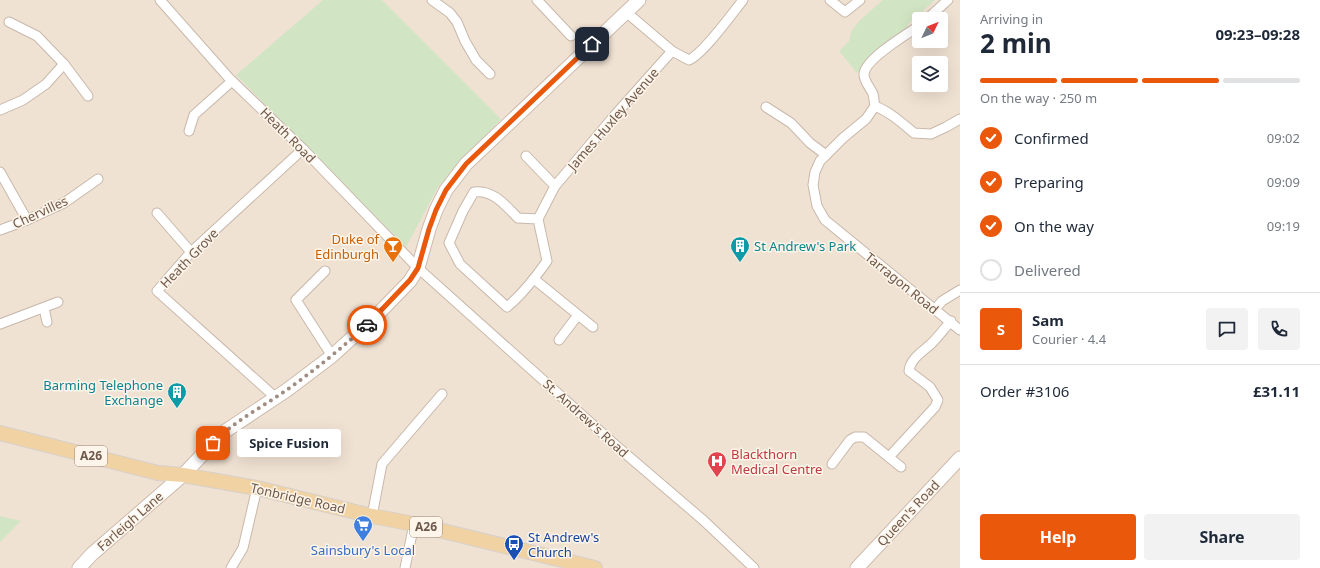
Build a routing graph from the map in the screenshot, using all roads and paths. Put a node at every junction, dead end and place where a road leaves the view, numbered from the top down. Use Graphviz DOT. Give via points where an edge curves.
graph roads {
  1 [pos="160,0"];
  2 [pos="432,0"];
  3 [pos="537,0"];
  4 [pos="639,0"];
  5 [pos="742,0"];
  6 [pos="830,0"];
  7 [pos="860,0"];
  8 [pos="948,0"];
  9 [pos="626,12"];
  10 [pos="934,12"];
  11 [pos="9,22"];
  12 [pos="912,30"];
  13 [pos="571,36"];
  14 [pos="672,51"];
  15 [pos="64,64"];
  16 [pos="490,74"];
  17 [pos="232,81"];
  18 [pos="88,96"];
  19 [pos="875,106"];
  20 [pos="766,107"];
  21 [pos="0,110"];
  22 [pos="960,119"];
  23 [pos="189,131"];
  24 [pos="303,149"];
  25 [pos="826,155"];
  26 [pos="526,156"];
  27 [pos="0,172"];
  28 [pos="98,179"];
  29 [pos="555,186"];
  30 [pos="157,213"];
  31 [pos="538,219"];
  32 [pos="27,220"];
  33 [pos="0,230"];
  34 [pos="191,252"];
  35 [pos="418,268"];
  36 [pos="325,271"];
  37 [pos="534,279"];
  38 [pos="960,290"];
  39 [pos="58,302"];
  40 [pos="44,308"];
  41 [pos="935,309"];
  42 [pos="578,315"];
  43 [pos="47,322"];
  44 [pos="951,322"];
  45 [pos="0,324"];
  46 [pos="593,327"];
  47 [pos="960,330"];
  48 [pos="559,340"];
  49 [pos="332,356"];
  50 [pos="442,394"];
  51 [pos="275,397"];
  52 [pos="0,432"];
  53 [pos="889,457"];
  54 [pos="960,458"];
  55 [pos="832,464"];
  56 [pos="900,467"];
  57 [pos="183,475"];
  58 [pos="257,488"];
  59 [pos="372,516"];
  60 [pos="414,524"];
  61 [pos="79,568"];
  62 [pos="231,568"];
  63 [pos="405,568"];
  64 [pos="595,568"];
  65 [pos="754,568"];
  66 [pos="857,568"];
  1 -- 17 [label="street, Heath Road"];
  2 -- 16 [label="street" via="450,13 476,60"];
  3 -- 13 [label="street"];
  4 -- 9 [label="main road"];
  5 -- 14 [label="street" via="694,58 689,60"];
  6 -- 7 [label="street" via="845,12"];
  8 -- 10 [label="street"];
  9 -- 14 [label="street"];
  9 -- 35 [label="main road" via="462,168 446,190 436,210"];
  11 -- 15 [label="street" via="37,36"];
  12 -- 19 [label="street" via="897,39 867,67 864,74 873,94"];
  14 -- 29 [label="street, James Huxley Avenue"];
  15 -- 18 [label="street"];
  15 -- 21 [label="street" via="46,84 23,100"];
  17 -- 23 [label="street" via="194,115"];
  17 -- 24 [label="street, Heath Road"];
  19 -- 22 [label="street" via="897,118 914,133 931,134"];
  19 -- 25 [label="street, Tarragon Road" via="866,118"];
  20 -- 25 [label="street" via="791,123"];
  24 -- 34 [label="street, Heath Grove"];
  24 -- 35 [label="street, Heath Road"];
  25 -- 41 [label="street, Tarragon Road" via="815,172 813,185 817,206 825,220"];
  26 -- 29 [label="street"];
  27 -- 32 [label="street"];
  28 -- 32 [label="street, Chervilles" via="64,203"];
  29 -- 31 [label="street, James Huxley Avenue"];
  30 -- 34 [label="street"];
  31 -- 37 [label="street" via="547,261"];
  31 -- 37 [label="street" via="518,218 503,202 489,193 482,190 474,192 449,243 460,264 508,307"];
  32 -- 33 [label="street, Chervilles"];
  34 -- 51 [label="street, Heath Grove" via="157,291"];
  35 -- 49 [label="main road, Farleigh Lane" via="376,316"];
  35 -- 65 [label="street, St. Andrew's Road"];
  36 -- 49 [label="street" via="296,300"];
  37 -- 42 [label="street"];
  38 -- 41 [label="street" via="942,301"];
  39 -- 40 [label="street"];
  40 -- 43 [label="street"];
  40 -- 45 [label="street"];
  41 -- 44 [label="street, Tarragon Road"];
  42 -- 46 [label="street"];
  42 -- 48 [label="street"];
  44 -- 47 [label="street, Tarragon Road"];
  44 -- 53 [label="street" via="922,351 909,371 930,387 938,400 935,407"];
  49 -- 51 [label="main road, Farleigh Lane"];
  50 -- 59 [label="street" via="382,464"];
  51 -- 57 [label="main road, Farleigh Lane" via="224,432"];
  52 -- 57 [label="main road, Tonbridge Road / A26" via="158,473"];
  53 -- 55 [label="street" via="864,437 855,437"];
  53 -- 56 [label="street"];
  54 -- 66 [label="main road, Queen's Road"];
  57 -- 58 [label="main road, Tonbridge Road / A26"];
  57 -- 61 [label="main road, Farleigh Lane"];
  58 -- 59 [label="main road, Tonbridge Road / A26"];
  58 -- 62 [label="street" via="243,548"];
  59 -- 60 [label="main road, Tonbridge Road / A26"];
  60 -- 63 [label="street"];
  60 -- 64 [label="main road, Tonbridge Road / A26"];
}
